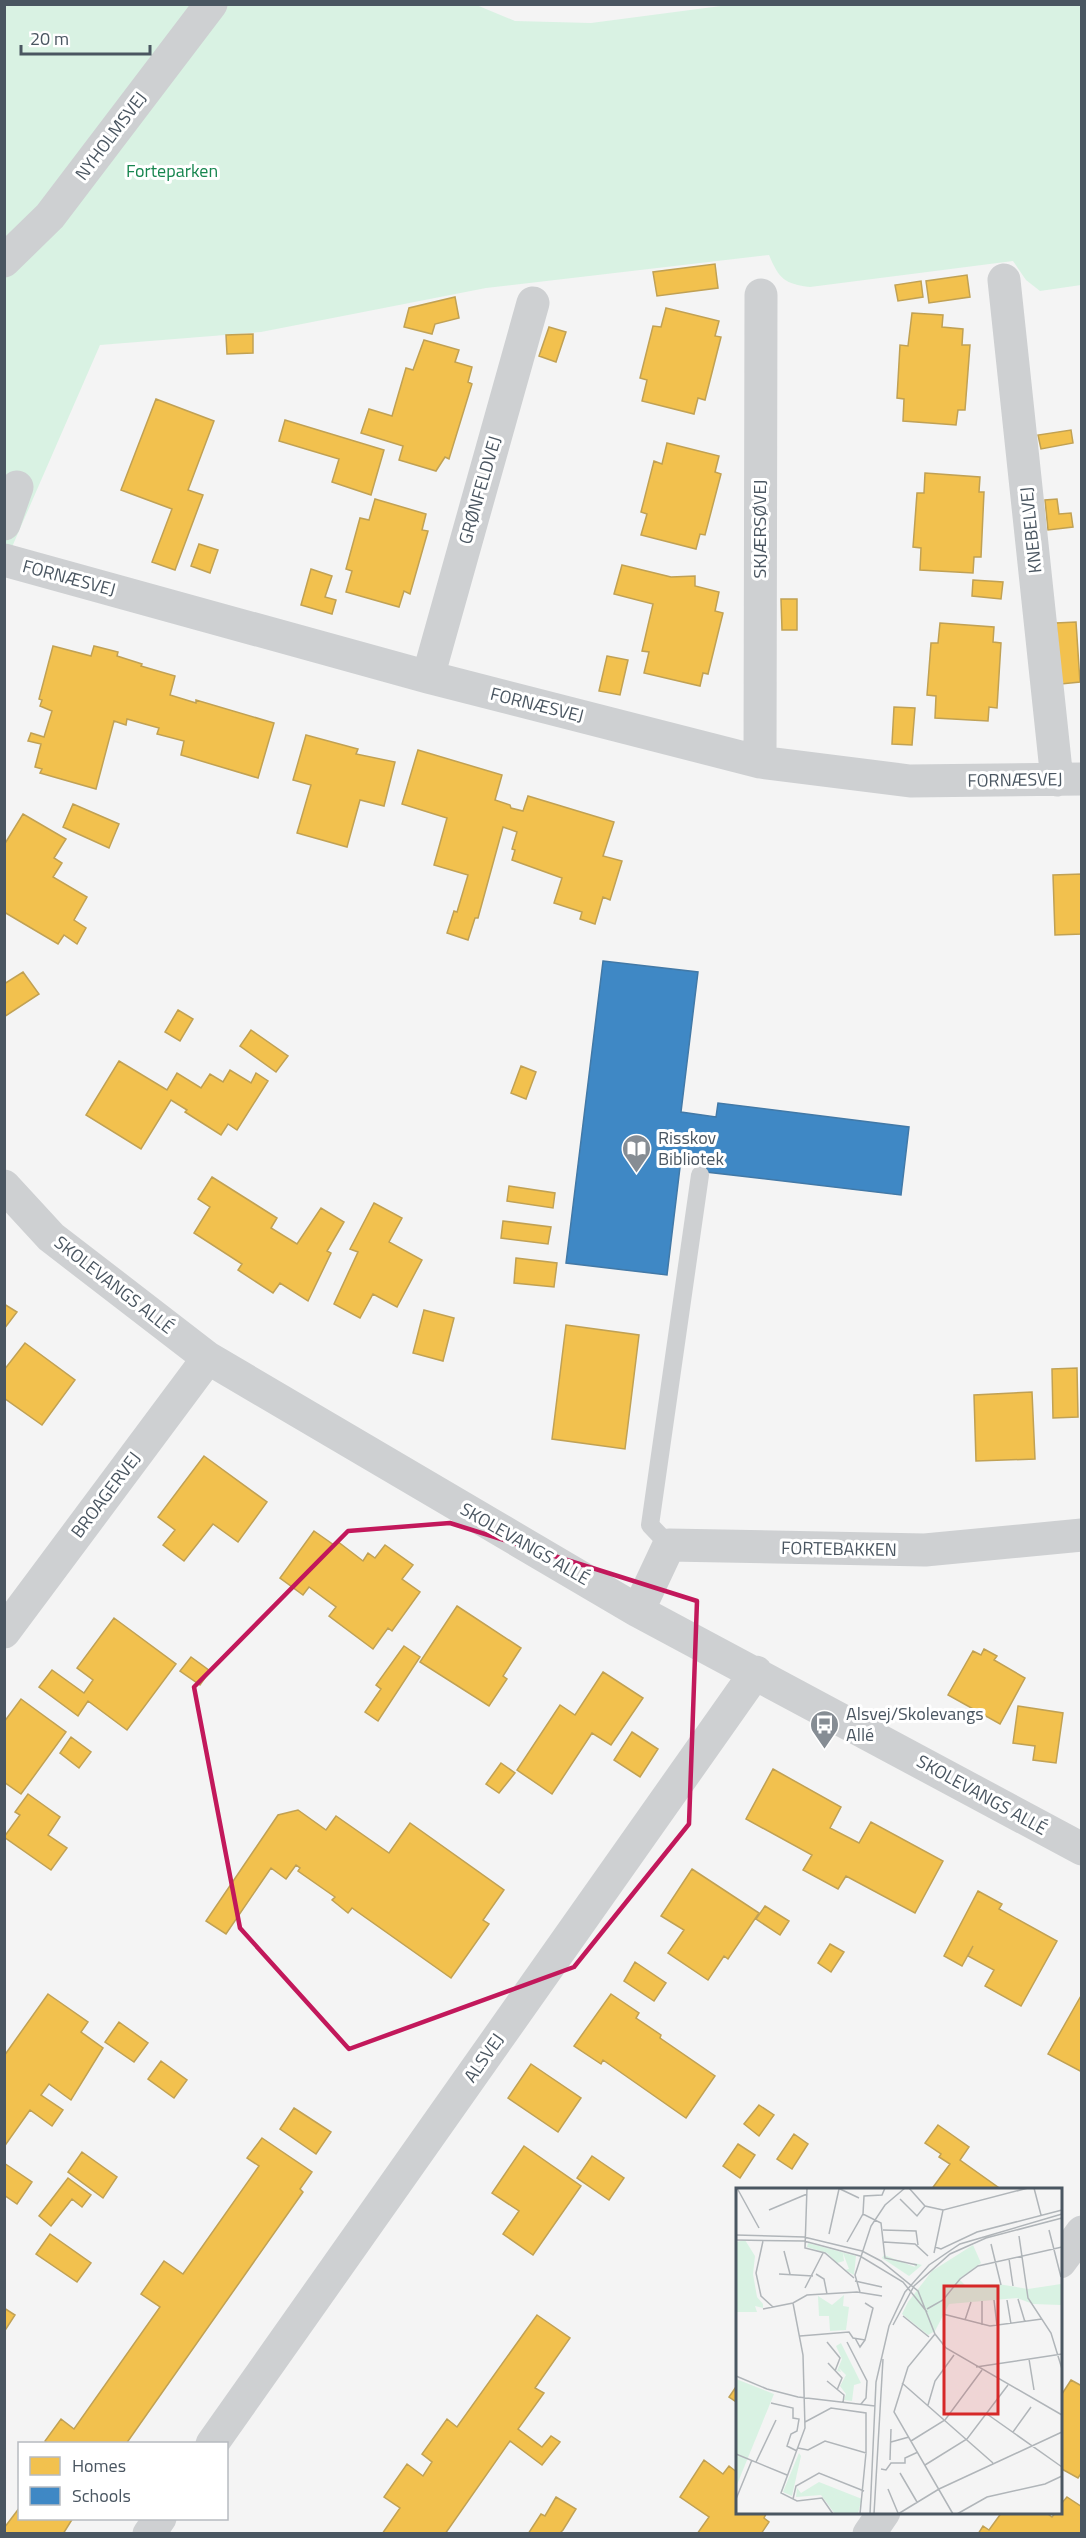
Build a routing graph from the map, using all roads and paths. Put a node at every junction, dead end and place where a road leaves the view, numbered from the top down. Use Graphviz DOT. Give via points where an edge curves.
graph roads {
  1 [pos="211,4"];
  2 [pos="4,261"];
  3 [pos="1004,280"];
  4 [pos="761,295"];
  5 [pos="533,303"];
  6 [pos="17,488"];
  7 [pos="4,524"];
  8 [pos="4,560"];
  9 [pos="428,677"];
  10 [pos="760,762"];
  11 [pos="1069,780"];
  12 [pos="700,1175"];
  13 [pos="4,1186"];
  14 [pos="208,1358"];
  15 [pos="1082,1535"];
  16 [pos="669,1545"];
  17 [pos="638,1611"];
  18 [pos="4,1632"];
  19 [pos="756,1672"];
  20 [pos="1082,1849"];
  21 [pos="1082,2232"];
  22 [pos="1062,2259"];
  23 [pos="213,2442"];
  24 [pos="883,2514"];
  25 [pos="159,2520"];
  26 [pos="149,2534"];
  27 [pos="869,2534"];
  1 -- 2 [label="street, NYHOLMSVEJ" via="50,216"];
  3 -- 11 [label="street, KNEBELVEJ"];
  4 -- 10 [label="street, SKJÆRSØVEJ"];
  5 -- 9 [label="street, GRØNFELDVEJ"];
  6 -- 7 [label="street"];
  8 -- 9 [label="street, FORNÆSVEJ"];
  9 -- 10 [label="street, FORNÆSVEJ"];
  10 -- 11 [label="street, FORNÆSVEJ" via="910,781"];
  12 -- 16 [label="lane" via="650,1525"];
  13 -- 14 [label="street, SKOLEVANGS ALLÉ" via="51,1237"];
  14 -- 17 [label="street, SKOLEVANGS ALLÉ"];
  14 -- 18 [label="street, BROAGERVEJ"];
  15 -- 16 [label="street, FORTEBAKKEN" via="925,1550"];
  16 -- 17 [label="street"];
  17 -- 19 [label="street, SKOLEVANGS ALLÉ"];
  19 -- 20 [label="street, SKOLEVANGS ALLÉ"];
  19 -- 23 [label="street, ALSVEJ"];
  21 -- 22 [label="street"];
  24 -- 27 [label="street"];
  25 -- 26 [label="street"];
}
